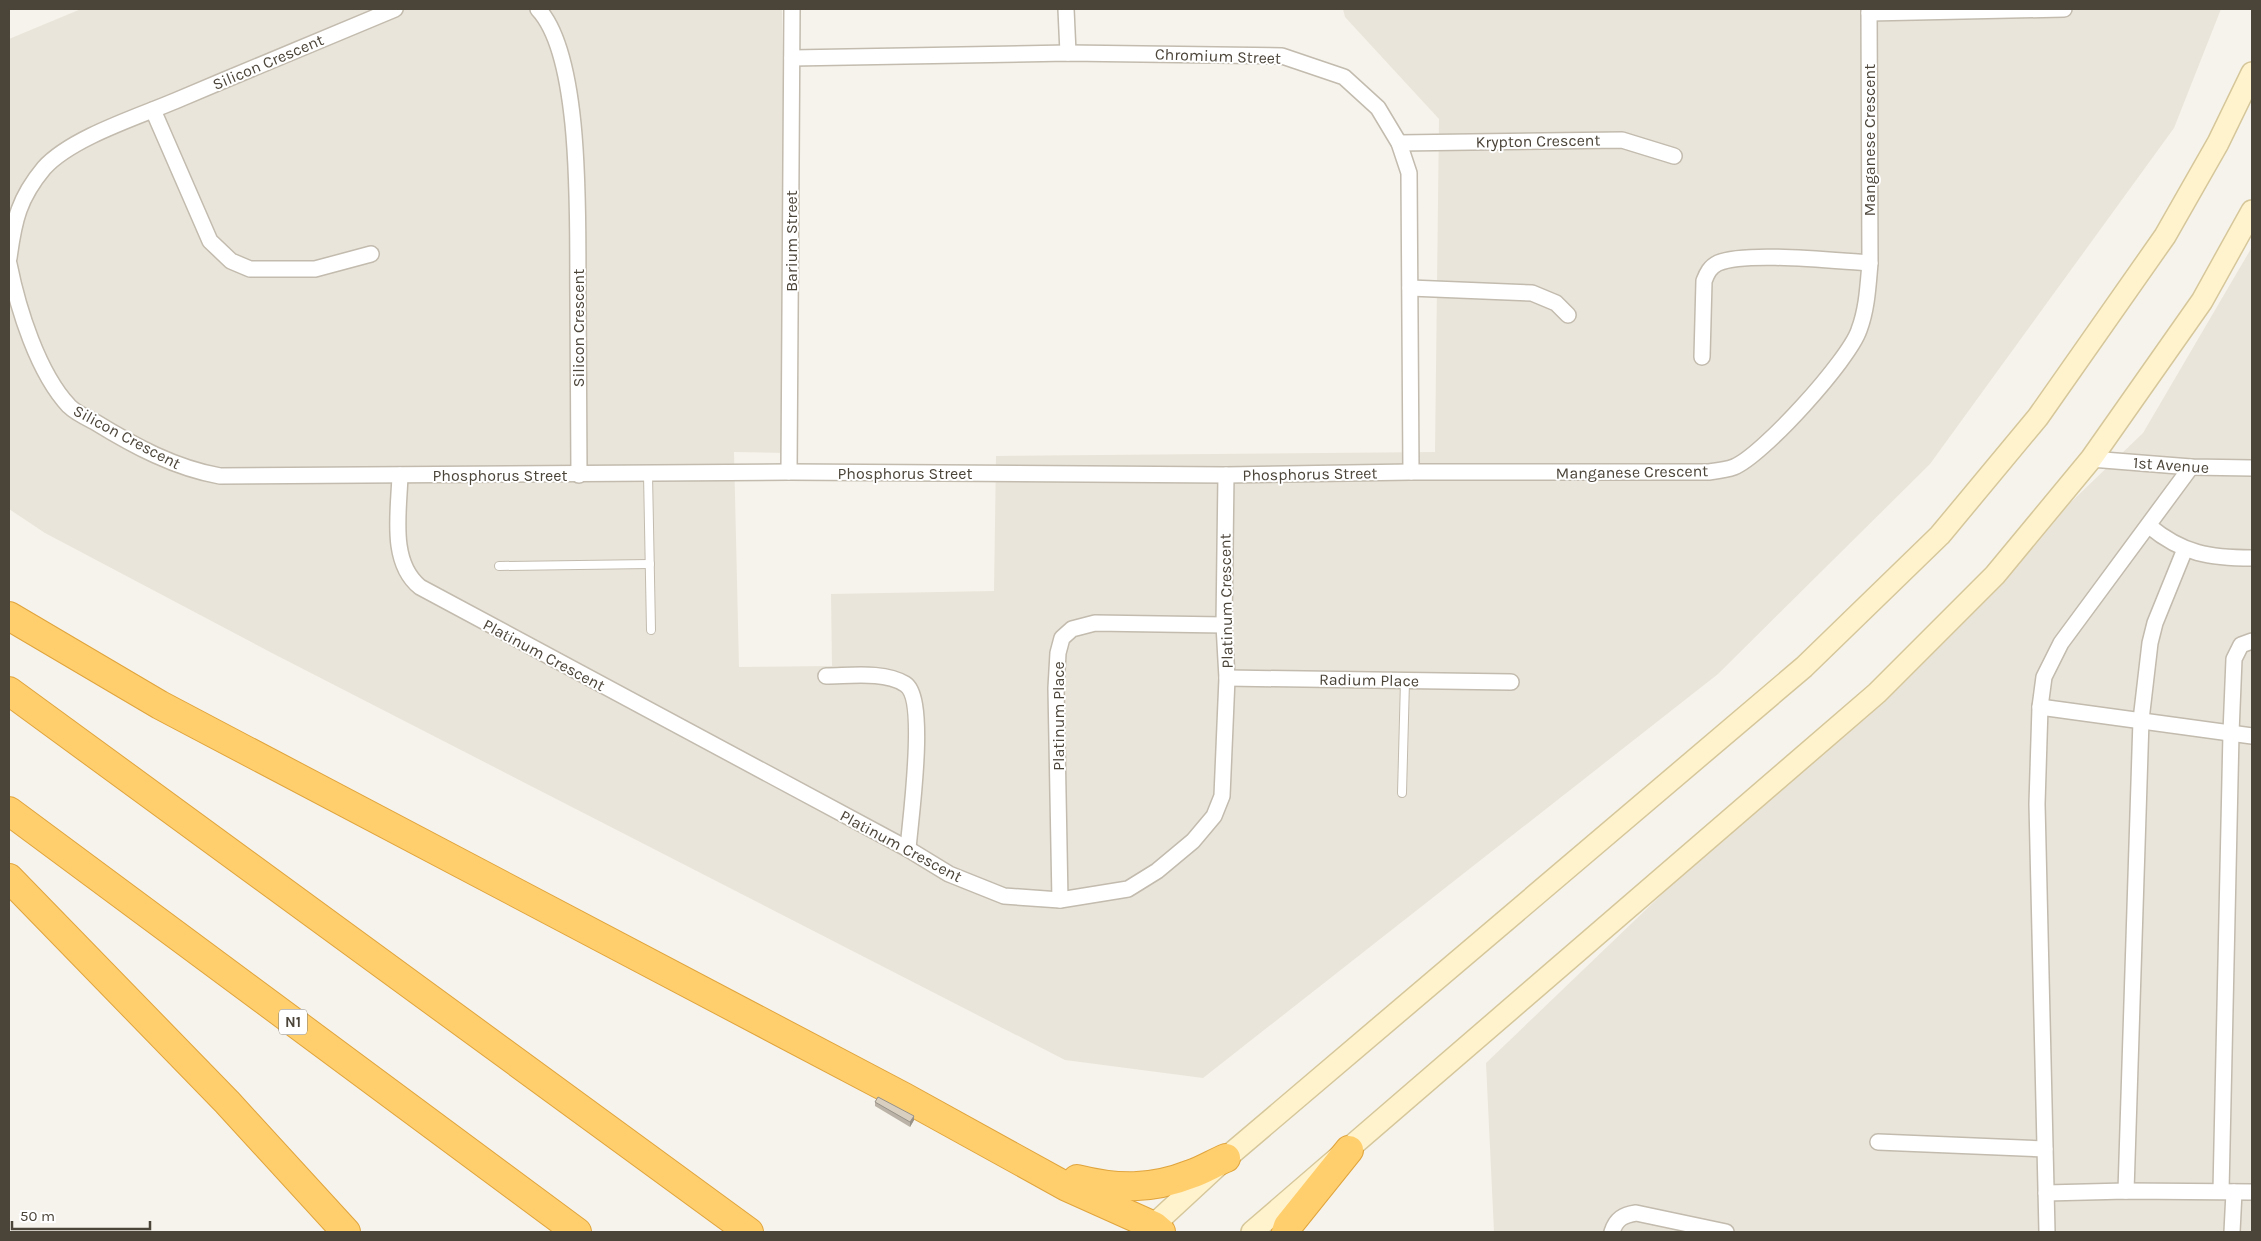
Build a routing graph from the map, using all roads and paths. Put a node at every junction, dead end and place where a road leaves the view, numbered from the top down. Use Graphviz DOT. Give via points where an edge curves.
graph roads {
  1 [pos="395,9"];
  2 [pos="538,9"];
  3 [pos="792,9"];
  4 [pos="1066,9"];
  5 [pos="2064,9"];
  6 [pos="1869,11"];
  7 [pos="1068,53"];
  8 [pos="792,58"];
  9 [pos="2252,73"];
  10 [pos="153,110"];
  11 [pos="1399,143"];
  12 [pos="1674,156"];
  13 [pos="2252,211"];
  14 [pos="371,254"];
  15 [pos="9,258"];
  16 [pos="1870,263"];
  17 [pos="9,264"];
  18 [pos="1410,288"];
  19 [pos="1568,315"];
  20 [pos="1702,357"];
  21 [pos="2091,460"];
  22 [pos="2191,467"];
  23 [pos="2252,468"];
  24 [pos="790,472"];
  25 [pos="1411,472"];
  26 [pos="648,474"];
  27 [pos="400,475"];
  28 [pos="579,475"];
  29 [pos="1226,475"];
  30 [pos="2150,526"];
  31 [pos="2185,549"];
  32 [pos="2252,558"];
  33 [pos="650,564"];
  34 [pos="499,566"];
  35 [pos="9,616"];
  36 [pos="1224,625"];
  37 [pos="652,630"];
  38 [pos="2252,641"];
  39 [pos="826,676"];
  40 [pos="1227,678"];
  41 [pos="1405,681"];
  42 [pos="1511,682"];
  43 [pos="9,691"];
  44 [pos="2040,707"];
  45 [pos="2141,720"];
  46 [pos="2231,733"];
  47 [pos="2252,736"];
  48 [pos="1402,793"];
  49 [pos="9,811"];
  50 [pos="908,849"];
  51 [pos="9,878"];
  52 [pos="1060,900"];
  53 [pos="1878,1142"];
  54 [pos="2045,1149"];
  55 [pos="1349,1150"];
  56 [pos="1226,1158"];
  57 [pos="1031,1168"];
  58 [pos="2126,1191"];
  59 [pos="2227,1191"];
  60 [pos="2252,1192"];
  61 [pos="2046,1194"];
  62 [pos="1154,1230"];
  63 [pos="1697,1230"];
  64 [pos="346,1232"];
  65 [pos="577,1232"];
  66 [pos="749,1232"];
  67 [pos="1252,1232"];
  68 [pos="1286,1232"];
  69 [pos="1612,1232"];
  70 [pos="1726,1232"];
  71 [pos="2047,1232"];
  72 [pos="2232,1232"];
  1 -- 10 [label="street, Silicon Crescent"];
  2 -- 28 [label="street, Silicon Crescent" via="555,39 569,88 577,178"];
  3 -- 8 [label="street, Barium Street"];
  4 -- 7 [label="street"];
  5 -- 6 [label="street"];
  6 -- 16 [label="street, Manganese Crescent"];
  7 -- 8 [label="street, Chromium Street"];
  7 -- 11 [label="street, Chromium Street" via="1282,56 1344,77 1378,108"];
  8 -- 24 [label="street, Barium Street"];
  9 -- 56 [label="main road" via="2218,143 2165,236 2038,417 1940,535 1804,667"];
  10 -- 14 [label="street" via="210,240 231,261 250,269 306,269"];
  10 -- 15 [label="street, Silicon Crescent" via="64,151 45,168 23,197 13,229"];
  11 -- 12 [label="street, Krypton Crescent" via="1622,140"];
  11 -- 18 [label="street, Chromium Street" via="1409,174"];
  13 -- 21 [label="main road" via="2202,300"];
  16 -- 20 [label="street" via="1752,258 1717,264 1708,271 1704,281"];
  16 -- 25 [label="street, Manganese Crescent" via="1864,315 1843,359 1819,390 1752,455 1735,466 1708,472 1671,473"];
  17 -- 27 [label="street, Silicon Crescent" via="15,294 51,382 70,408 105,428 193,471 220,476"];
  18 -- 19 [label="street" via="1532,293 1556,303"];
  18 -- 25 [label="street, Chromium Street"];
  21 -- 22 [label="street, 1st Avenue"];
  21 -- 55 [label="main road" via="1995,575 1877,693"];
  22 -- 23 [label="street, 1st Avenue"];
  22 -- 30 [label="street"];
  24 -- 26 [label="street, Phosphorus Street"];
  24 -- 29 [label="street, Phosphorus Street"];
  25 -- 29 [label="street, Phosphorus Street"];
  26 -- 28 [label="street, Phosphorus Street"];
  26 -- 33 [label="lane"];
  27 -- 28 [label="street, Phosphorus Street"];
  27 -- 50 [label="street, Platinum Crescent" via="398,521 401,558 406,572 420,587"];
  29 -- 36 [label="street, Platinum Crescent"];
  30 -- 31 [label="street" via="2167,541"];
  30 -- 44 [label="street" via="2062,643 2044,677"];
  31 -- 32 [label="street" via="2205,556"];
  31 -- 45 [label="street" via="2155,623"];
  33 -- 34 [label="lane"];
  33 -- 37 [label="lane"];
  35 -- 57 [label="highway" via="160,705 904,1097"];
  36 -- 40 [label="street, Platinum Crescent"];
  36 -- 52 [label="street, Platinum Place" via="1095,623 1072,629 1062,638 1056,688"];
  38 -- 46 [label="street" via="2241,644 2234,659"];
  39 -- 50 [label="street" via="871,676 895,680 907,685 914,694 917,731"];
  40 -- 41 [label="street, Radium Place"];
  40 -- 52 [label="street, Platinum Crescent" via="1222,796 1214,816 1193,841 1157,871 1128,889"];
  41 -- 42 [label="street, Radium Place"];
  41 -- 48 [label="lane"];
  43 -- 66 [label="highway"];
  44 -- 45 [label="street"];
  44 -- 54 [label="street" via="2037,804"];
  45 -- 46 [label="street"];
  45 -- 58 [label="street"];
  46 -- 47 [label="street"];
  46 -- 59 [label="street"];
  49 -- 65 [label="highway, N1"];
  50 -- 52 [label="street, Platinum Crescent" via="949,874 1004,896"];
  51 -- 64 [label="highway" via="228,1102"];
  53 -- 54 [label="street"];
  54 -- 61 [label="street"];
  55 -- 67 [label="main road"];
  55 -- 68 [label="highway"];
  56 -- 57 [label="highway" via="1165,1183 1134,1187 1107,1186"];
  56 -- 62 [label="main road"];
  57 -- 62 [label="highway"];
  58 -- 59 [label="street"];
  58 -- 61 [label="street"];
  59 -- 60 [label="street"];
  59 -- 72 [label="street"];
  61 -- 71 [label="street"];
  63 -- 69 [label="street" via="1636,1213 1619,1219 1614,1223"];
  63 -- 70 [label="street"];
}
